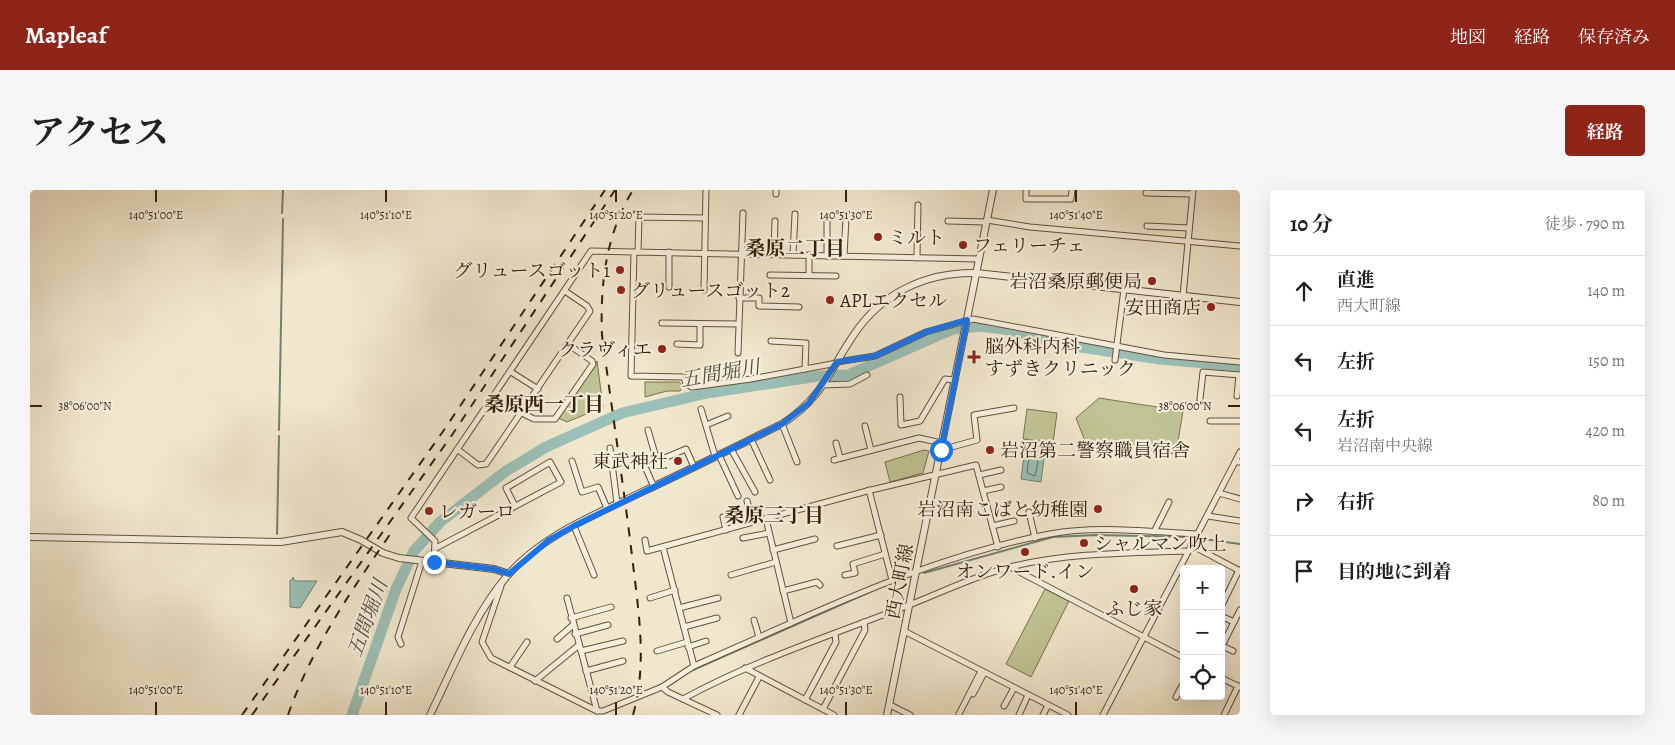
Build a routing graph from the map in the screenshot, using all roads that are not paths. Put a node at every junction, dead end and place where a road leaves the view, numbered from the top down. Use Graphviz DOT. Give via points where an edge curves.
graph roads {
  1 [pos="706,190"];
  2 [pos="993,190"];
  3 [pos="1026,190"];
  4 [pos="1072,190"];
  5 [pos="1192,192"];
  6 [pos="1146,193"];
  7 [pos="918,205"];
  8 [pos="743,213"];
  9 [pos="794,214"];
  10 [pos="705,218"];
  11 [pos="846,218"];
  12 [pos="776,221"];
  13 [pos="948,221"];
  14 [pos="987,221"];
  15 [pos="827,222"];
  16 [pos="1147,226"];
  17 [pos="1188,228"];
  18 [pos="1187,241"];
  19 [pos="1240,246"];
  20 [pos="636,252"];
  21 [pos="669,252"];
  22 [pos="704,253"];
  23 [pos="740,254"];
  24 [pos="774,254"];
  25 [pos="793,255"];
  26 [pos="809,255"];
  27 [pos="827,256"];
  28 [pos="844,256"];
  29 [pos="917,258"];
  30 [pos="979,259"];
  31 [pos="976,273"];
  32 [pos="770,275"];
  33 [pos="809,275"];
  34 [pos="836,276"];
  35 [pos="669,287"];
  36 [pos="1124,289"];
  37 [pos="704,290"];
  38 [pos="566,291"];
  39 [pos="1183,296"];
  40 [pos="739,298"];
  41 [pos="1240,302"];
  42 [pos="799,307"];
  43 [pos="967,320"];
  44 [pos="662,323"];
  45 [pos="700,324"];
  46 [pos="738,324"];
  47 [pos="771,341"];
  48 [pos="569,344"];
  49 [pos="677,344"];
  50 [pos="1116,347"];
  51 [pos="738,353"];
  52 [pos="1115,360"];
  53 [pos="1240,362"];
  54 [pos="836,363"];
  55 [pos="805,370"];
  56 [pos="511,372"];
  57 [pos="867,375"];
  58 [pos="1240,375"];
  59 [pos="955,380"];
  60 [pos="824,383"];
  61 [pos="538,389"];
  62 [pos="1237,396"];
  63 [pos="900,397"];
  64 [pos="1200,399"];
  65 [pos="1014,408"];
  66 [pos="701,409"];
  67 [pos="522,413"];
  68 [pos="728,416"];
  69 [pos="1210,421"];
  70 [pos="1240,421"];
  71 [pos="782,424"];
  72 [pos="706,425"];
  73 [pos="865,426"];
  74 [pos="648,430"];
  75 [pos="751,439"];
  76 [pos="836,443"];
  77 [pos="942,446"];
  78 [pos="610,448"];
  79 [pos="457,449"];
  80 [pos="731,449"];
  81 [pos="871,450"];
  82 [pos="1240,452"];
  83 [pos="717,456"];
  84 [pos="572,461"];
  85 [pos="797,462"];
  86 [pos="1237,462"];
  87 [pos="694,467"];
  88 [pos="646,470"];
  89 [pos="1001,470"];
  90 [pos="935,476"];
  91 [pos="978,476"];
  92 [pos="770,480"];
  93 [pos="654,487"];
  94 [pos="1001,487"];
  95 [pos="869,490"];
  96 [pos="983,491"];
  97 [pos="755,492"];
  98 [pos="1219,494"];
  99 [pos="738,496"];
  100 [pos="1240,499"];
  101 [pos="747,502"];
  102 [pos="1169,502"];
  103 [pos="617,503"];
  104 [pos="515,506"];
  105 [pos="607,508"];
  106 [pos="1030,512"];
  107 [pos="1208,516"];
  108 [pos="723,517"];
  109 [pos="766,519"];
  110 [pos="1014,520"];
  111 [pos="1240,521"];
  112 [pos="753,522"];
  113 [pos="574,526"];
  114 [pos="992,526"];
  115 [pos="726,530"];
  116 [pos="1154,532"];
  117 [pos="769,533"];
  118 [pos="880,535"];
  119 [pos="1197,536"];
  120 [pos="30,537"];
  121 [pos="743,538"];
  122 [pos="815,538"];
  123 [pos="1035,538"];
  124 [pos="645,540"];
  125 [pos="1191,545"];
  126 [pos="663,546"];
  127 [pos="837,546"];
  128 [pos="998,547"];
  129 [pos="436,548"];
  130 [pos="773,550"];
  131 [pos="1188,552"];
  132 [pos="885,554"];
  133 [pos="420,561"];
  134 [pos="434,562"];
  135 [pos="776,562"];
  136 [pos="1010,567"];
  137 [pos="917,570"];
  138 [pos="1240,570"];
  139 [pos="509,574"];
  140 [pos="594,575"];
  141 [pos="732,575"];
  142 [pos="845,575"];
  143 [pos="892,580"];
  144 [pos="501,583"];
  145 [pos="820,585"];
  146 [pos="674,590"];
  147 [pos="783,591"];
  148 [pos="567,598"];
  149 [pos="650,598"];
  150 [pos="718,598"];
  151 [pos="1225,599"];
  152 [pos="909,605"];
  153 [pos="611,607"];
  154 [pos="680,608"];
  155 [pos="1240,610"];
  156 [pos="571,618"];
  157 [pos="717,618"];
  158 [pos="1225,618"];
  159 [pos="754,620"];
  160 [pos="864,622"];
  161 [pos="1234,622"];
  162 [pos="791,624"];
  163 [pos="573,625"];
  164 [pos="608,625"];
  165 [pos="684,627"];
  166 [pos="904,632"];
  167 [pos="575,634"];
  168 [pos="835,634"];
  169 [pos="759,637"];
  170 [pos="1144,637"];
  171 [pos="557,639"];
  172 [pos="623,641"];
  173 [pos="706,641"];
  174 [pos="526,642"];
  175 [pos="401,644"];
  176 [pos="688,644"];
  177 [pos="579,645"];
  178 [pos="581,651"];
  179 [pos="657,651"];
  180 [pos="1233,652"];
  181 [pos="1180,656"];
  182 [pos="623,661"];
  183 [pos="694,666"];
  184 [pos="510,667"];
  185 [pos="745,668"];
  186 [pos="586,671"];
  187 [pos="983,672"];
  188 [pos="759,677"];
  189 [pos="1225,680"];
  190 [pos="535,681"];
  191 [pos="662,687"];
  192 [pos="1239,687"];
  193 [pos="1014,688"];
  194 [pos="1180,689"];
  195 [pos="973,694"];
  196 [pos="1028,695"];
  197 [pos="1176,696"];
  198 [pos="683,699"];
  199 [pos="806,700"];
  200 [pos="890,704"];
  201 [pos="1048,705"];
  202 [pos="1004,706"];
  203 [pos="823,709"];
  204 [pos="597,712"];
  205 [pos="959,714"];
  206 [pos="430,715"];
  207 [pos="717,715"];
  208 [pos="739,715"];
  209 [pos="834,715"];
  210 [pos="888,715"];
  211 [pos="910,715"];
  212 [pos="1019,715"];
  213 [pos="1042,715"];
  214 [pos="1068,715"];
  215 [pos="1103,715"];
  216 [pos="1224,715"];
  1 -- 10 [label="street"];
  2 -- 14 [label="street"];
  3 -- 4 [label="street" via="1026,199 1072,199"];
  5 -- 6 [label="street"];
  5 -- 17 [label="street"];
  7 -- 29 [label="street"];
  8 -- 23 [label="street"];
  9 -- 25 [label="street"];
  10 -- 20 [label="street" via="639,217"];
  10 -- 22 [label="street"];
  11 -- 28 [label="street"];
  12 -- 24 [label="street"];
  13 -- 14 [label="street"];
  14 -- 18 [label="street"];
  14 -- 30 [label="street"];
  15 -- 27 [label="street"];
  16 -- 17 [label="street"];
  17 -- 18 [label="street"];
  18 -- 19 [label="street"];
  18 -- 39 [label="street"];
  20 -- 21 [label="street"];
  20 -- 38 [label="street" via="592,251"];
  20 -- 55 [label="street" via="631,376 684,377 686,384 692,387"];
  21 -- 22 [label="street"];
  21 -- 35 [label="street"];
  22 -- 23 [label="street"];
  22 -- 37 [label="street"];
  23 -- 24 [label="street"];
  23 -- 40 [label="street"];
  24 -- 25 [label="street"];
  25 -- 26 [label="street"];
  26 -- 27 [label="street"];
  26 -- 33 [label="street"];
  27 -- 28 [label="street"];
  28 -- 29 [label="street"];
  29 -- 30 [label="street"];
  30 -- 31 [label="street"];
  31 -- 36 [label="street"];
  31 -- 43 [label="street"];
  31 -- 54 [label="street" via="943,275 900,291 884,301 863,322"];
  32 -- 33 [label="street"];
  33 -- 34 [label="street"];
  36 -- 39 [label="street"];
  36 -- 50 [label="street"];
  38 -- 48 [label="street" via="590,310"];
  38 -- 56 [label="street"];
  39 -- 41 [label="street"];
  40 -- 42 [label="street" via="759,298 759,306"];
  40 -- 46 [label="street"];
  43 -- 50 [label="street" via="1001,323"];
  43 -- 54 [label="street" via="926,332 875,356"];
  43 -- 59 [label="street, 西大町線"];
  44 -- 45 [label="street"];
  45 -- 46 [label="street"];
  45 -- 49 [label="street" via="700,344"];
  46 -- 51 [label="street"];
  47 -- 55 [label="street" via="806,343"];
  48 -- 61 [label="street"];
  48 -- 67 [label="street" via="593,364 555,418 534,419"];
  50 -- 52 [label="street"];
  50 -- 53 [label="street"];
  54 -- 55 [label="street"];
  54 -- 60 [label="street"];
  56 -- 61 [label="street"];
  56 -- 79 [label="street"];
  57 -- 60 [label="street" via="850,384"];
  58 -- 62 [label="street"];
  58 -- 64 [label="street" via="1203,372"];
  59 -- 63 [label="street" via="945,379 920,422 901,425"];
  59 -- 77 [label="street, 西大町線"];
  60 -- 71 [label="street" via="809,403"];
  61 -- 67 [label="street"];
  65 -- 77 [label="street" via="974,415 977,440"];
  66 -- 72 [label="street"];
  67 -- 79 [label="street" via="486,464 478,465"];
  68 -- 72 [label="street"];
  69 -- 70 [label="street"];
  71 -- 75 [label="street"];
  71 -- 85 [label="street"];
  72 -- 83 [label="street"];
  73 -- 81 [label="street"];
  74 -- 87 [label="street" via="657,461 686,449"];
  75 -- 80 [label="street"];
  75 -- 92 [label="street"];
  76 -- 81 [label="street" via="837,459"];
  77 -- 81 [label="street" via="919,438"];
  77 -- 90 [label="street, 西大町線"];
  78 -- 103 [label="street"];
  79 -- 129 [label="street" via="410,518 435,541"];
  80 -- 83 [label="street"];
  80 -- 97 [label="street"];
  82 -- 86 [label="street"];
  83 -- 87 [label="street"];
  83 -- 99 [label="street"];
  84 -- 105 [label="street" via="582,492 598,486"];
  86 -- 98 [label="street"];
  87 -- 93 [label="street"];
  88 -- 93 [label="street"];
  89 -- 91 [label="street"];
  90 -- 91 [label="street" via="976,465"];
  90 -- 95 [label="street"];
  90 -- 137 [label="street, 西大町線"];
  91 -- 96 [label="street"];
  93 -- 103 [label="street"];
  94 -- 96 [label="street"];
  95 -- 109 [label="street"];
  95 -- 118 [label="street"];
  96 -- 114 [label="street"];
  98 -- 100 [label="street"];
  98 -- 107 [label="street"];
  101 -- 112 [label="street"];
  102 -- 116 [label="street"];
  103 -- 105 [label="street"];
  104 -- 104 [label="street" via="561,482 550,462 506,488"];
  104 -- 129 [label="street"];
  105 -- 113 [label="street"];
  106 -- 123 [label="street"];
  107 -- 111 [label="street"];
  107 -- 119 [label="street"];
  108 -- 115 [label="street"];
  109 -- 112 [label="street"];
  109 -- 117 [label="street"];
  110 -- 114 [label="street"];
  112 -- 115 [label="street"];
  113 -- 139 [label="street" via="542,545"];
  113 -- 140 [label="street"];
  114 -- 128 [label="street"];
  115 -- 126 [label="street"];
  116 -- 119 [label="street"];
  116 -- 123 [label="street" via="1097,531"];
  117 -- 121 [label="street"];
  117 -- 130 [label="street"];
  118 -- 127 [label="street"];
  118 -- 132 [label="street"];
  119 -- 125 [label="street"];
  120 -- 133 [label="street" via="281,542 342,532 383,553"];
  122 -- 130 [label="street"];
  123 -- 128 [label="street"];
  124 -- 126 [label="street" via="647,551"];
  125 -- 131 [label="street"];
  125 -- 138 [label="street"];
  126 -- 146 [label="street"];
  128 -- 137 [label="street"];
  129 -- 134 [label="street"];
  130 -- 135 [label="street"];
  131 -- 136 [label="street" via="1059,558"];
  131 -- 170 [label="street"];
  132 -- 142 [label="street" via="853,564 855,573"];
  132 -- 143 [label="street"];
  133 -- 134 [label="street"];
  133 -- 175 [label="street" via="398,637"];
  134 -- 139 [label="street" via="494,569"];
  135 -- 141 [label="street"];
  135 -- 147 [label="street"];
  136 -- 152 [label="street"];
  136 -- 170 [label="street"];
  137 -- 143 [label="street"];
  137 -- 152 [label="street, 西大町線"];
  138 -- 151 [label="street"];
  139 -- 144 [label="street"];
  143 -- 162 [label="street"];
  144 -- 184 [label="street" via="482,642 491,658"];
  144 -- 206 [label="street" via="488,601"];
  145 -- 147 [label="street" via="817,582"];
  146 -- 149 [label="street"];
  146 -- 154 [label="street"];
  147 -- 162 [label="street"];
  148 -- 156 [label="street"];
  150 -- 154 [label="street"];
  152 -- 160 [label="street"];
  152 -- 166 [label="street, 西大町線"];
  153 -- 156 [label="street"];
  154 -- 165 [label="street"];
  155 -- 161 [label="street"];
  156 -- 163 [label="street"];
  157 -- 165 [label="street"];
  158 -- 161 [label="street"];
  159 -- 169 [label="street"];
  160 -- 168 [label="street"];
  160 -- 203 [label="street" via="865,630"];
  161 -- 180 [label="street" via="1222,646"];
  162 -- 169 [label="street"];
  163 -- 167 [label="street"];
  163 -- 171 [label="street"];
  164 -- 167 [label="street"];
  165 -- 176 [label="street"];
  166 -- 187 [label="street"];
  166 -- 200 [label="street, 西大町線"];
  167 -- 177 [label="street"];
  168 -- 185 [label="street"];
  168 -- 199 [label="street" via="836,642"];
  169 -- 183 [label="street"];
  170 -- 181 [label="street"];
  170 -- 215 [label="street"];
  172 -- 178 [label="street"];
  173 -- 176 [label="street"];
  174 -- 184 [label="street"];
  176 -- 179 [label="street"];
  176 -- 183 [label="street"];
  177 -- 178 [label="street"];
  177 -- 190 [label="street"];
  178 -- 186 [label="street"];
  182 -- 186 [label="street"];
  183 -- 191 [label="street"];
  184 -- 190 [label="street"];
  185 -- 188 [label="street"];
  185 -- 198 [label="street"];
  186 -- 204 [label="street"];
  187 -- 193 [label="street"];
  187 -- 195 [label="street"];
  187 -- 205 [label="street"];
  188 -- 199 [label="street"];
  188 -- 208 [label="street"];
  189 -- 192 [label="street"];
  190 -- 204 [label="street"];
  191 -- 198 [label="street"];
  191 -- 204 [label="street"];
  192 -- 216 [label="street"];
  193 -- 196 [label="street"];
  193 -- 202 [label="street"];
  194 -- 197 [label="street"];
  196 -- 201 [label="street"];
  196 -- 212 [label="street"];
  198 -- 207 [label="street"];
  199 -- 203 [label="street"];
  200 -- 210 [label="street, 西大町線"];
  200 -- 211 [label="street"];
  201 -- 213 [label="street"];
  201 -- 214 [label="street"];
  203 -- 209 [label="street"];
}
